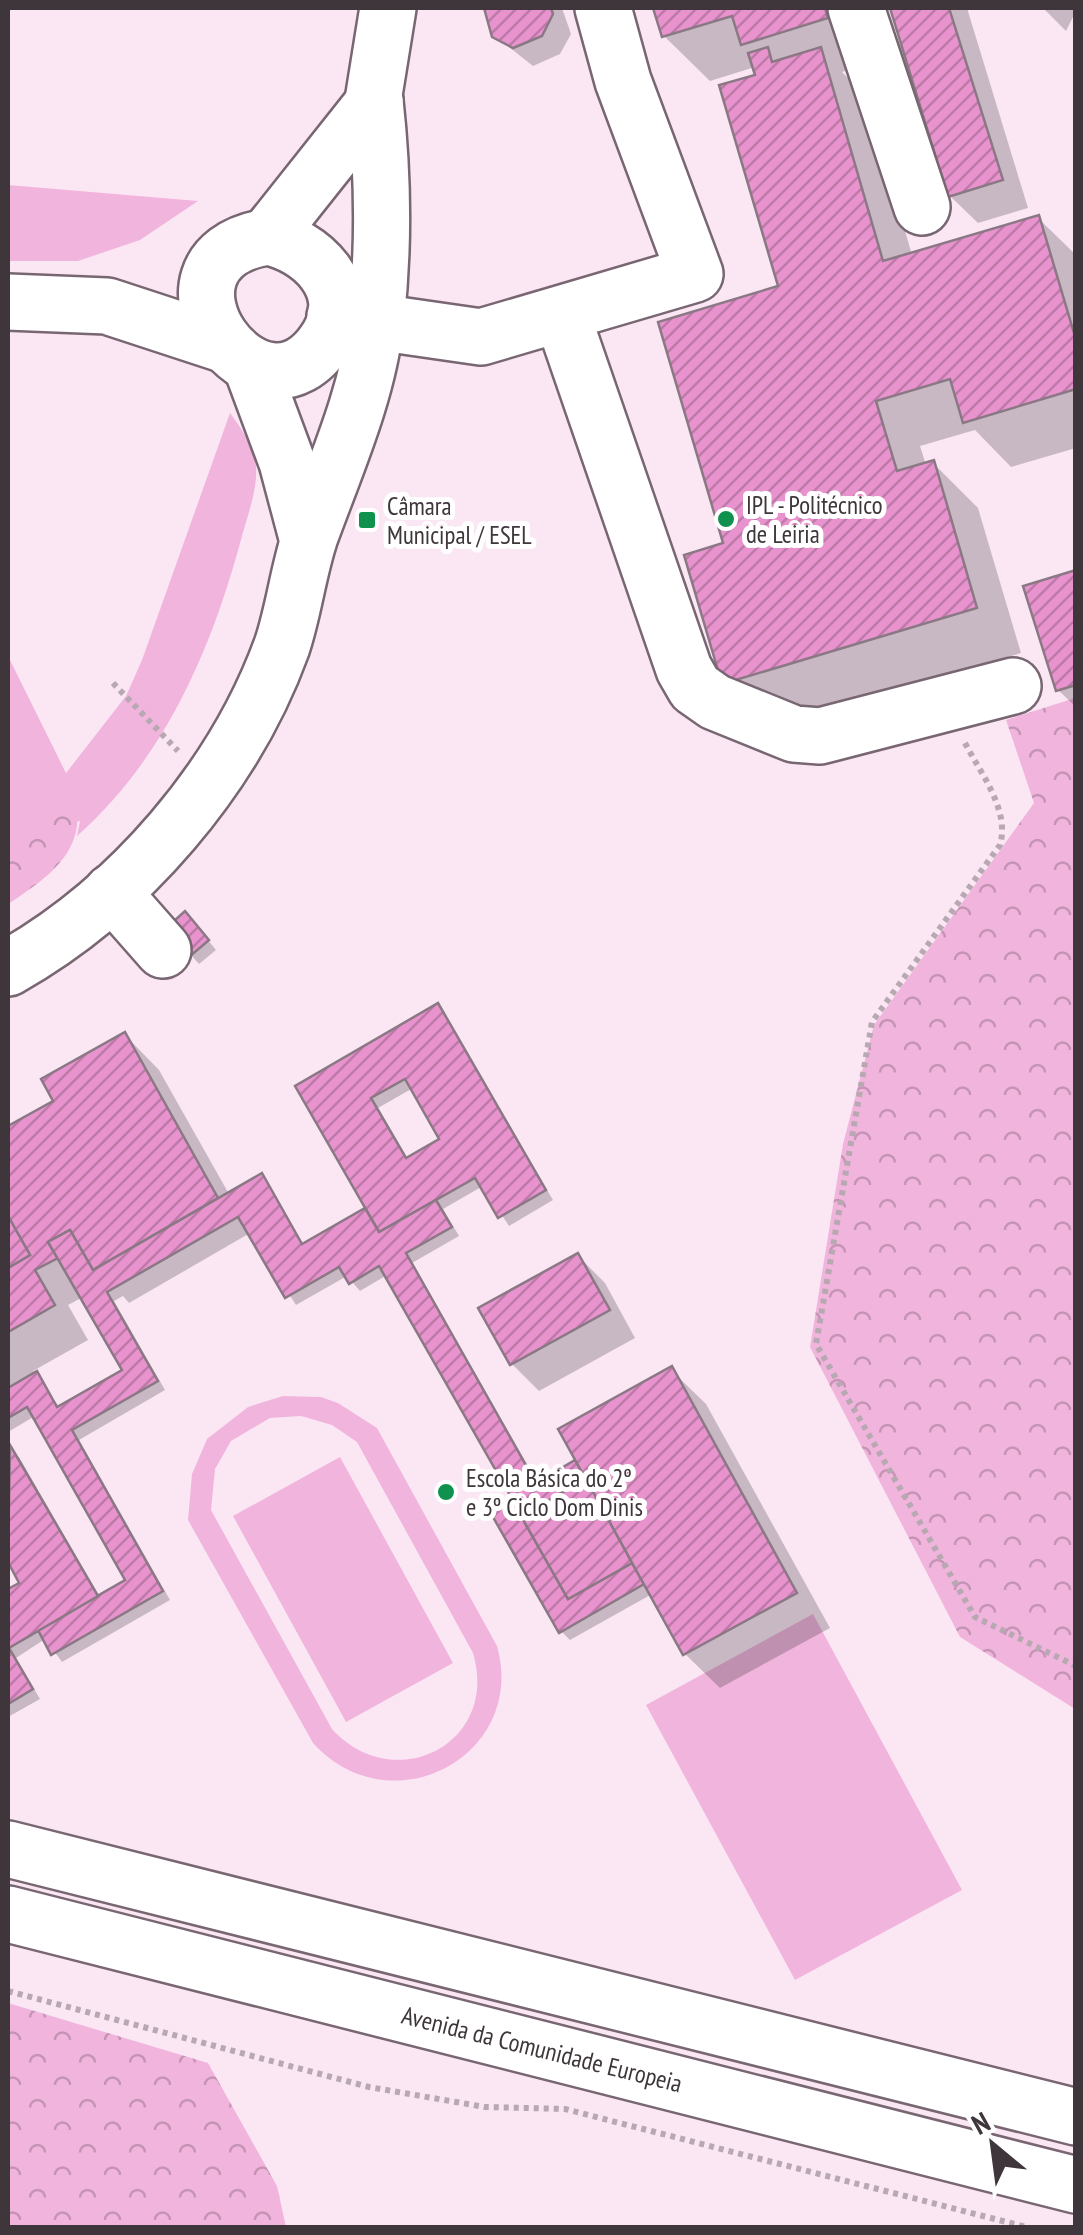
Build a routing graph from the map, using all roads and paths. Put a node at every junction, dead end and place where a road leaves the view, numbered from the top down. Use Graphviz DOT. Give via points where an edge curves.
graph roads {
  1 [pos="388,8"];
  2 [pos="603,8"];
  3 [pos="856,8"];
  4 [pos="375,101"];
  5 [pos="922,208"];
  6 [pos="268,236"];
  7 [pos="210,276"];
  8 [pos="20,303"];
  9 [pos="107,306"];
  10 [pos="562,315"];
  11 [pos="339,317"];
  12 [pos="237,354"];
  13 [pos="308,541"];
  14 [pos="113,683"];
  15 [pos="1013,686"];
  16 [pos="944,703"];
  17 [pos="209,783"];
  18 [pos="112,892"];
  19 [pos="163,950"];
  20 [pos="8,968"];
  21 [pos="1076,1666"];
  22 [pos="8,1850"];
  23 [pos="8,1914"];
  24 [pos="8,1992"];
  25 [pos="1076,2117"];
  26 [pos="1076,2185"];
  27 [pos="1030,2228"];
  1 -- 4 [label="main road"];
  2 -- 10 [label="main road" via="695,274"];
  3 -- 5 [label="main road"];
  4 -- 6 [label="main road"];
  4 -- 11 [label="main road" via="382,165"];
  6 -- 7 [label="main road" via="234,247"];
  6 -- 11 [label="main road" via="307,250"];
  7 -- 9 [label="main road"];
  7 -- 12 [label="main road" via="206,305"];
  8 -- 9 [label="main road"];
  9 -- 12 [label="main road" via="185,328"];
  10 -- 11 [label="main road" via="481,337"];
  10 -- 16 [label="main road" via="695,688 768,725 820,736"];
  11 -- 12 [label="main road" via="297,367 280,370"];
  11 -- 13 [label="main road"];
  12 -- 13 [label="main road" via="288,462"];
  13 -- 17 [label="main road" via="282,646"];
  14 -- 17 [label="path"];
  15 -- 16 [label="main road"];
  16 -- 21 [label="path" via="1004,831 872,1022 816,1344 975,1617"];
  17 -- 18 [label="main road"];
  18 -- 19 [label="main road"];
  18 -- 20 [label="main road"];
  22 -- 25 [label="main road"];
  23 -- 26 [label="main road, Avenida da Comunidade Europeia"];
  24 -- 27 [label="path" via="369,2088 485,2108 565,2108"];
}
